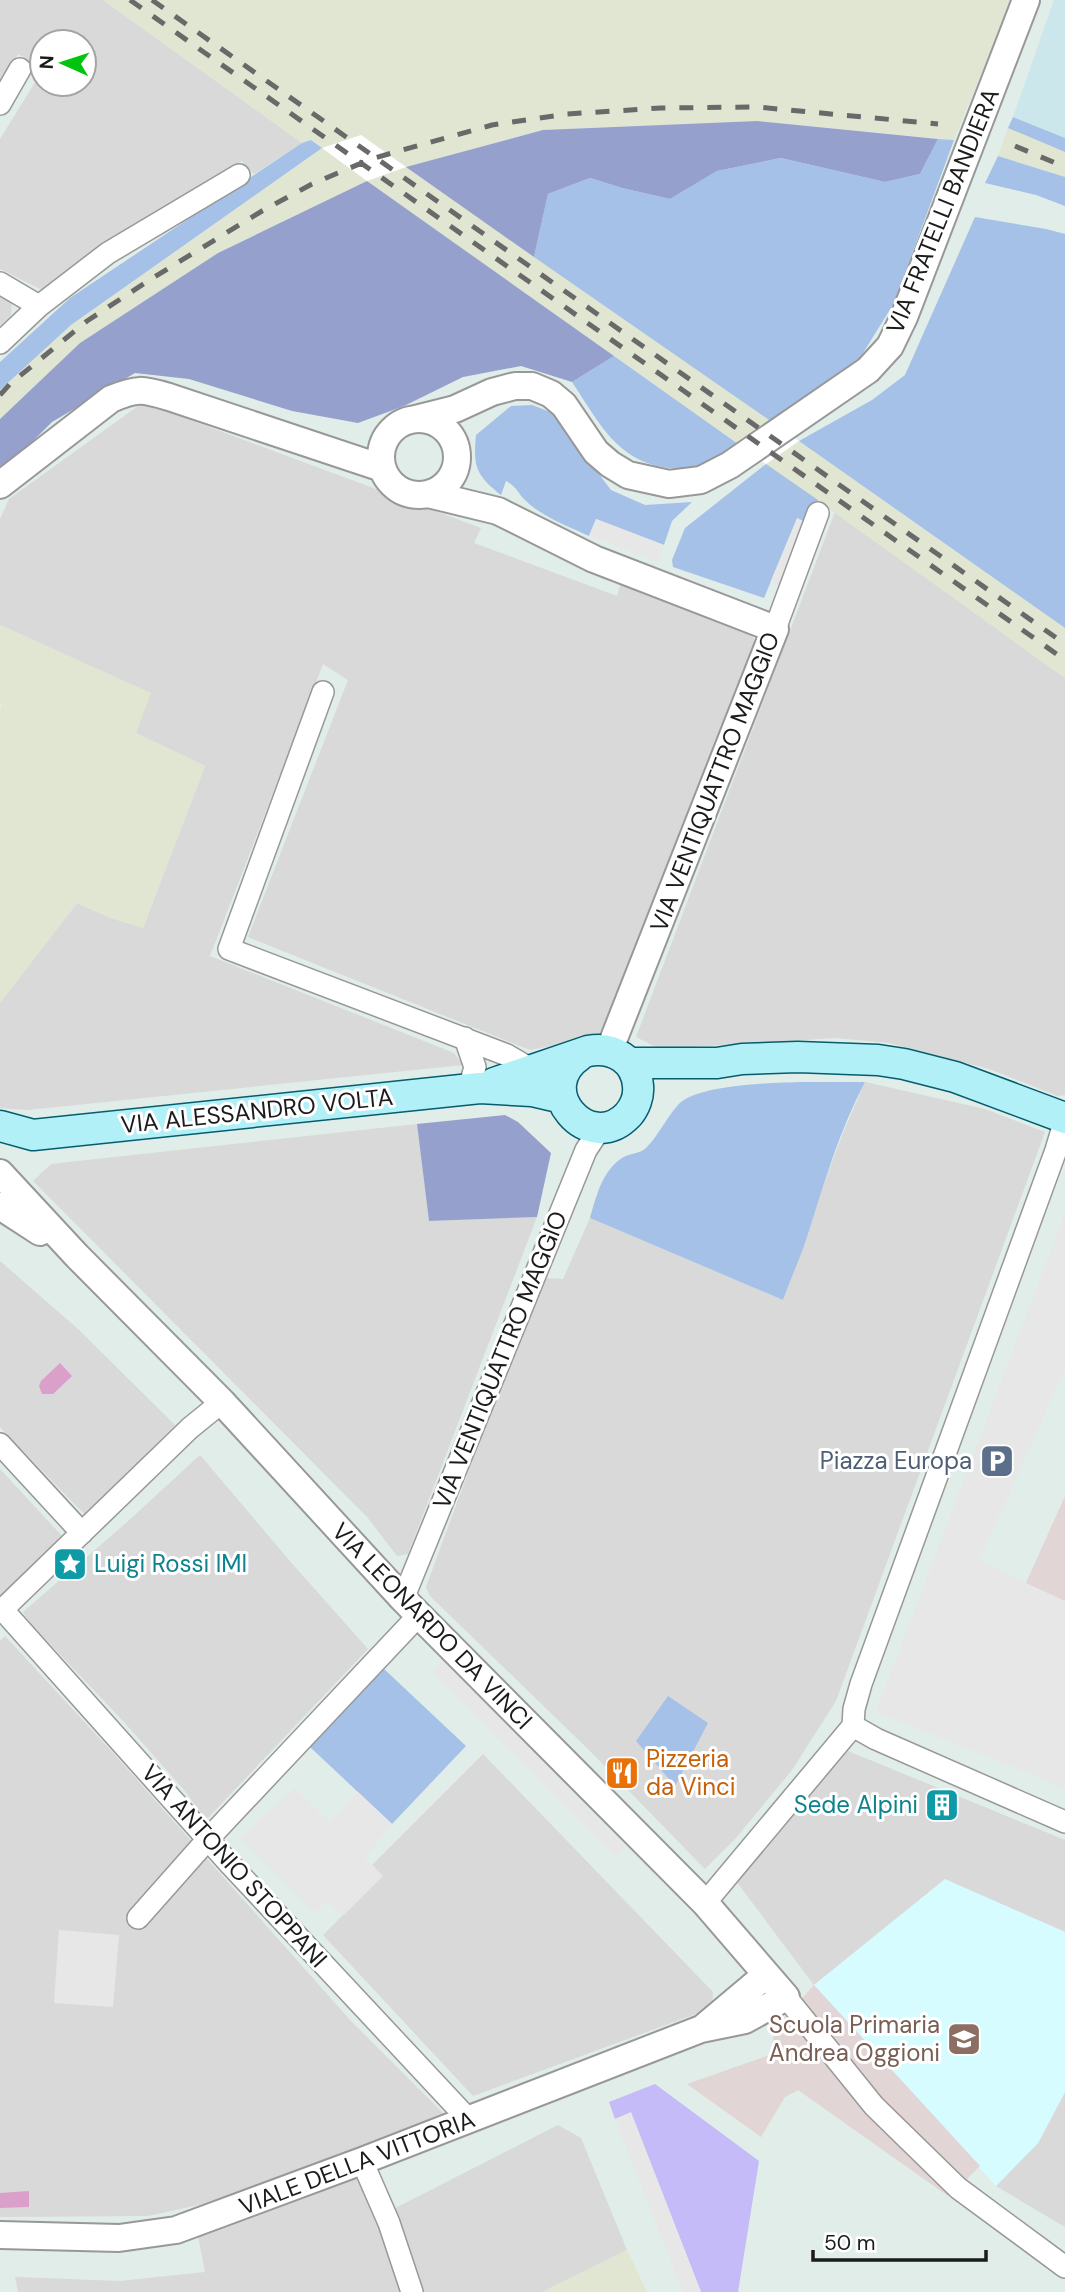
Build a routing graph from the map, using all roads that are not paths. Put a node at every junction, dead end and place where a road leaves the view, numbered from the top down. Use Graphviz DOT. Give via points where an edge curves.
graph roads {
  1 [pos="1026,0"];
  2 [pos="20,69"];
  3 [pos="0,104"];
  4 [pos="239,175"];
  5 [pos="0,283"];
  6 [pos="39,306"];
  7 [pos="0,343"];
  8 [pos="473,401"];
  9 [pos="415,419"];
  10 [pos="456,458"];
  11 [pos="382,468"];
  12 [pos="0,485"];
  13 [pos="428,494"];
  14 [pos="498,511"];
  15 [pos="818,513"];
  16 [pos="775,629"];
  17 [pos="323,692"];
  18 [pos="465,1038"];
  19 [pos="580,1055"];
  20 [pos="619,1057"];
  21 [pos="717,1063"];
  22 [pos="531,1069"];
  23 [pos="475,1088"];
  24 [pos="562,1098"];
  25 [pos="636,1101"];
  26 [pos="1065,1119"];
  27 [pos="0,1126"];
  28 [pos="605,1127"];
  29 [pos="33,1135"];
  30 [pos="0,1151"];
  31 [pos="0,1173"];
  32 [pos="0,1206"];
  33 [pos="77,1256"];
  34 [pos="222,1402"];
  35 [pos="0,1444"];
  36 [pos="82,1533"];
  37 [pos="411,1607"];
  38 [pos="1,1610"];
  39 [pos="853,1726"];
  40 [pos="1065,1822"];
  41 [pos="208,1839"];
  42 [pos="705,1903"];
  43 [pos="138,1918"];
  44 [pos="766,1975"];
  45 [pos="786,1997"];
  46 [pos="701,2029"];
  47 [pos="469,2120"];
  48 [pos="362,2161"];
  49 [pos="0,2235"];
  50 [pos="1065,2267"];
  51 [pos="412,2292"];
  1 -- 8 [label="street, VIA FRATELLI BANDIERA" via="904,317 890,346 868,370 730,465 684,483 628,475 610,464 596,452 564,405 541,389 514,386"];
  2 -- 3 [label="street"];
  4 -- 6 [label="street" via="108,253"];
  5 -- 6 [label="street"];
  6 -- 7 [label="street"];
  8 -- 9 [label="street, VIA FRATELLI BANDIERA"];
  8 -- 10 [label="street"];
  9 -- 10 [label="street" via="444,428 455,444"];
  9 -- 11 [label="street" via="403,421 387,434 380,451"];
  10 -- 13 [label="street" via="446,484"];
  10 -- 14 [label="street"];
  11 -- 12 [label="street" via="169,397 132,390 111,399"];
  11 -- 13 [label="street" via="392,485 403,492"];
  13 -- 14 [label="street"];
  14 -- 16 [label="street" via="594,559"];
  15 -- 16 [label="street, VIA VENTIQUATTRO MAGGIO"];
  16 -- 20 [label="street, VIA VENTIQUATTRO MAGGIO"];
  17 -- 18 [label="street" via="229,948"];
  18 -- 22 [label="street"];
  18 -- 23 [label="street" via="475,1068"];
  19 -- 20 [label="main road, VIA ALESSANDRO VOLTA" via="593,1050"];
  19 -- 22 [label="main road, VIA ALESSANDRO VOLTA"];
  19 -- 24 [label="main road" via="563,1074"];
  20 -- 21 [label="main road, VIA ALESSANDRO VOLTA"];
  20 -- 25 [label="main road" via="637,1079"];
  21 -- 25 [label="main road, VIA ALESSANDRO VOLTA" via="668,1080"];
  21 -- 26 [label="main road, VIA ALESSANDRO VOLTA" via="798,1057 904,1064 978,1084"];
  22 -- 23 [label="main road, VIA ALESSANDRO VOLTA"];
  23 -- 24 [label="main road, VIA ALESSANDRO VOLTA" via="532,1091"];
  23 -- 29 [label="main road, VIA ALESSANDRO VOLTA"];
  24 -- 28 [label="main road" via="578,1121"];
  25 -- 28 [label="main road, VIA ALESSANDRO VOLTA" via="626,1117"];
  26 -- 39 [label="street" via="861,1684"];
  27 -- 29 [label="main road, VIA ALESSANDRO VOLTA"];
  28 -- 37 [label="street, VIA VENTIQUATTRO MAGGIO" via="586,1150"];
  29 -- 30 [label="main road, VIA ALESSANDRO VOLTA"];
  31 -- 33 [label="street, VIA LEONARDO DA VINCI"];
  32 -- 33 [label="street, VIA LEONARDO DA VINCI"];
  33 -- 34 [label="street, VIA LEONARDO DA VINCI"];
  34 -- 36 [label="street"];
  34 -- 37 [label="street, VIA LEONARDO DA VINCI"];
  35 -- 36 [label="street"];
  36 -- 38 [label="street"];
  37 -- 41 [label="street"];
  37 -- 42 [label="street, VIA LEONARDO DA VINCI"];
  38 -- 41 [label="street, VIA ANTONIO STOPPANI"];
  39 -- 40 [label="street"];
  39 -- 42 [label="street"];
  41 -- 43 [label="street"];
  41 -- 47 [label="street, VIA ANTONIO STOPPANI"];
  42 -- 44 [label="street, VIA LEONARDO DA VINCI"];
  44 -- 45 [label="street, VIA LEONARDO DA VINCI"];
  44 -- 46 [label="street, VIALE DELLA VITTORIA"];
  45 -- 46 [label="street, VIALE DELLA VITTORIA" via="745,2020"];
  45 -- 50 [label="street" via="874,2106 958,2188"];
  46 -- 47 [label="street, VIALE DELLA VITTORIA"];
  47 -- 48 [label="street, VIALE DELLA VITTORIA"];
  48 -- 49 [label="street, VIALE DELLA VITTORIA" via="176,2230 119,2238"];
  48 -- 51 [label="street"];
}
